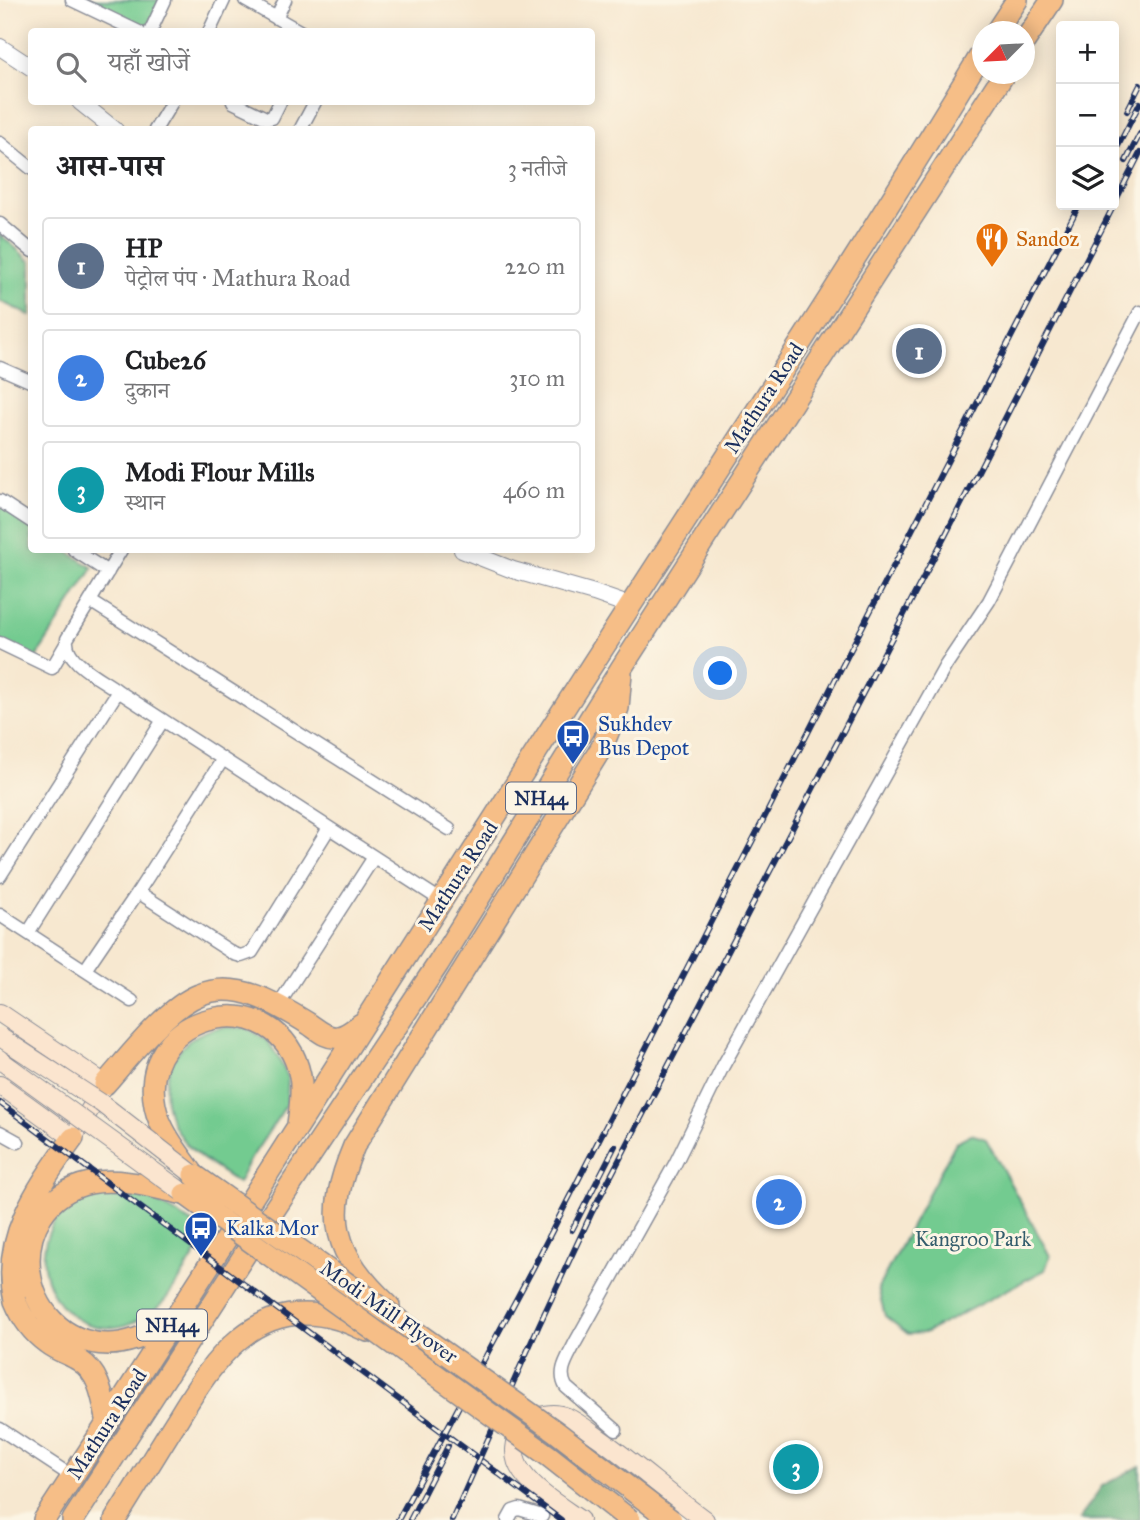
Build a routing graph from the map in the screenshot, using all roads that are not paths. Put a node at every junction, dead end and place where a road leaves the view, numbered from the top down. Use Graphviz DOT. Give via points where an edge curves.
graph roads {
  1 [pos="72,0"];
  2 [pos="165,0"];
  3 [pos="224,0"];
  4 [pos="245,0"];
  5 [pos="285,0"];
  6 [pos="1017,0"];
  7 [pos="1052,0"];
  8 [pos="276,18"];
  9 [pos="1003,21"];
  10 [pos="1035,26"];
  11 [pos="131,28"];
  12 [pos="152,28"];
  13 [pos="211,28"];
  14 [pos="294,28"];
  15 [pos="0,47"];
  16 [pos="28,65"];
  17 [pos="972,70"];
  18 [pos="998,84"];
  19 [pos="84,105"];
  20 [pos="170,105"];
  21 [pos="239,105"];
  22 [pos="278,105"];
  23 [pos="314,105"];
  24 [pos="110,126"];
  25 [pos="158,126"];
  26 [pos="302,126"];
  27 [pos="0,143"];
  28 [pos="28,166"];
  29 [pos="0,224"];
  30 [pos="28,248"];
  31 [pos="1140,312"];
  32 [pos="0,368"];
  33 [pos="28,380"];
  34 [pos="0,501"];
  35 [pos="28,519"];
  36 [pos="79,553"];
  37 [pos="119,553"];
  38 [pos="470,553"];
  39 [pos="108,572"];
  40 [pos="90,601"];
  41 [pos="631,606"];
  42 [pos="0,643"];
  43 [pos="66,645"];
  44 [pos="622,667"];
  45 [pos="118,691"];
  46 [pos="163,720"];
  47 [pos="223,759"];
  48 [pos="329,828"];
  49 [pos="449,829"];
  50 [pos="374,856"];
  51 [pos="0,876"];
  52 [pos="138,892"];
  53 [pos="442,901"];
  54 [pos="0,915"];
  55 [pos="28,933"];
  56 [pos="85,970"];
  57 [pos="132,1002"];
  58 [pos="277,1007"];
  59 [pos="0,1013"];
  60 [pos="367,1020"];
  61 [pos="0,1037"];
  62 [pos="0,1060"];
  63 [pos="105,1084"];
  64 [pos="0,1085"];
  65 [pos="297,1129"];
  66 [pos="0,1132"];
  67 [pos="73,1138"];
  68 [pos="18,1142"];
  69 [pos="190,1185"];
  70 [pos="173,1323"];
  71 [pos="416,1331"];
  72 [pos="388,1340"];
  73 [pos="108,1423"];
  74 [pos="0,1429"];
  75 [pos="616,1430"];
  76 [pos="73,1477"];
  77 [pos="551,1499"];
  78 [pos="540,1518"];
  79 [pos="44,1520"];
  80 [pos="73,1520"];
  81 [pos="115,1520"];
  82 [pos="508,1520"];
  83 [pos="580,1520"];
  84 [pos="630,1520"];
  85 [pos="671,1520"];
  86 [pos="705,1520"];
  1 -- 11 [label="street"];
  2 -- 12 [label="street"];
  3 -- 13 [label="street"];
  4 -- 8 [label="street"];
  5 -- 8 [label="street"];
  6 -- 9 [label="main road"];
  7 -- 10 [label="main road"];
  8 -- 14 [label="street"];
  15 -- 16 [label="street"];
  17 -- 41 [label="main road, Mathura Road / NH44"];
  18 -- 44 [label="main road, Mathura Road / NH44"];
  19 -- 24 [label="street"];
  20 -- 25 [label="street"];
  21 -- 22 [label="street" via="268,119"];
  23 -- 26 [label="street"];
  27 -- 28 [label="street"];
  29 -- 30 [label="street"];
  31 -- 75 [label="street" via="989,601 946,665 874,794 575,1343 562,1380"];
  32 -- 33 [label="street"];
  34 -- 35 [label="street"];
  36 -- 39 [label="street"];
  37 -- 39 [label="street"];
  38 -- 41 [label="street"];
  39 -- 40 [label="street"];
  40 -- 43 [label="street"];
  40 -- 49 [label="street"];
  41 -- 53 [label="main road, Mathura Road / NH44"];
  42 -- 43 [label="street" via="52,667"];
  43 -- 45 [label="street" via="74,659"];
  44 -- 71 [label="main road, bridge" via="618,708 602,747 354,1146 341,1177 337,1222 345,1254 375,1293"];
  44 -- 80 [label="main road, Mathura Road / NH44" via="438,964"];
  45 -- 46 [label="street"];
  45 -- 51 [label="street"];
  46 -- 47 [label="street"];
  46 -- 55 [label="street"];
  47 -- 48 [label="street"];
  47 -- 52 [label="street"];
  48 -- 50 [label="street"];
  48 -- 52 [label="street" via="247,955 234,954"];
  50 -- 53 [label="street"];
  50 -- 58 [label="street"];
  52 -- 56 [label="street"];
  53 -- 60 [label="main road, Mathura Road / NH44"];
  54 -- 55 [label="street"];
  55 -- 56 [label="street"];
  56 -- 57 [label="street"];
  58 -- 60 [label="main road" via="329,1037 347,1034"];
  58 -- 63 [label="main road" via="243,990 197,995 171,1013"];
  59 -- 63 [label="main road"];
  60 -- 65 [label="main road, Mathura Road / NH44"];
  61 -- 69 [label="main road, Modi Mill Flyover, bridge" via="102,1104"];
  62 -- 69 [label="main road, Modi Mill Flyover, bridge"];
  63 -- 67 [label="main road"];
  64 -- 67 [label="main road"];
  65 -- 69 [label="main road" via="300,1076 288,1046 255,1021 215,1017 190,1026 169,1044 156,1068 153,1095 159,1122"];
  65 -- 70 [label="main road, Mathura Road / NH44"];
  66 -- 68 [label="street"];
  67 -- 73 [label="main road" via="15,1224 8,1272 17,1307 30,1327 92,1373"];
  69 -- 70 [label="main road" via="88,1183 71,1190 43,1213 29,1246 27,1264 33,1290 46,1314 74,1336 91,1342 127,1342"];
  69 -- 71 [label="main road, Modi Mill Flyover, bridge"];
  69 -- 72 [label="main road, Modi Mill Flyover, bridge"];
  70 -- 73 [label="main road, Mathura Road / NH44"];
  71 -- 85 [label="main road, Modi Mill Flyover, bridge"];
  72 -- 81 [label="main road, bridge" via="318,1315 277,1318 240,1336 204,1375"];
  72 -- 84 [label="main road, Modi Mill Flyover, bridge"];
  73 -- 76 [label="main road, Mathura Road / NH44"];
  74 -- 76 [label="street"];
  76 -- 79 [label="main road, Mathura Road / NH44"];
  77 -- 78 [label="street"];
  77 -- 83 [label="main road"];
  77 -- 86 [label="main road" via="522,1473 515,1446 529,1422 555,1414 569,1418 622,1454"];
  78 -- 82 [label="street" via="519,1509"];
}
